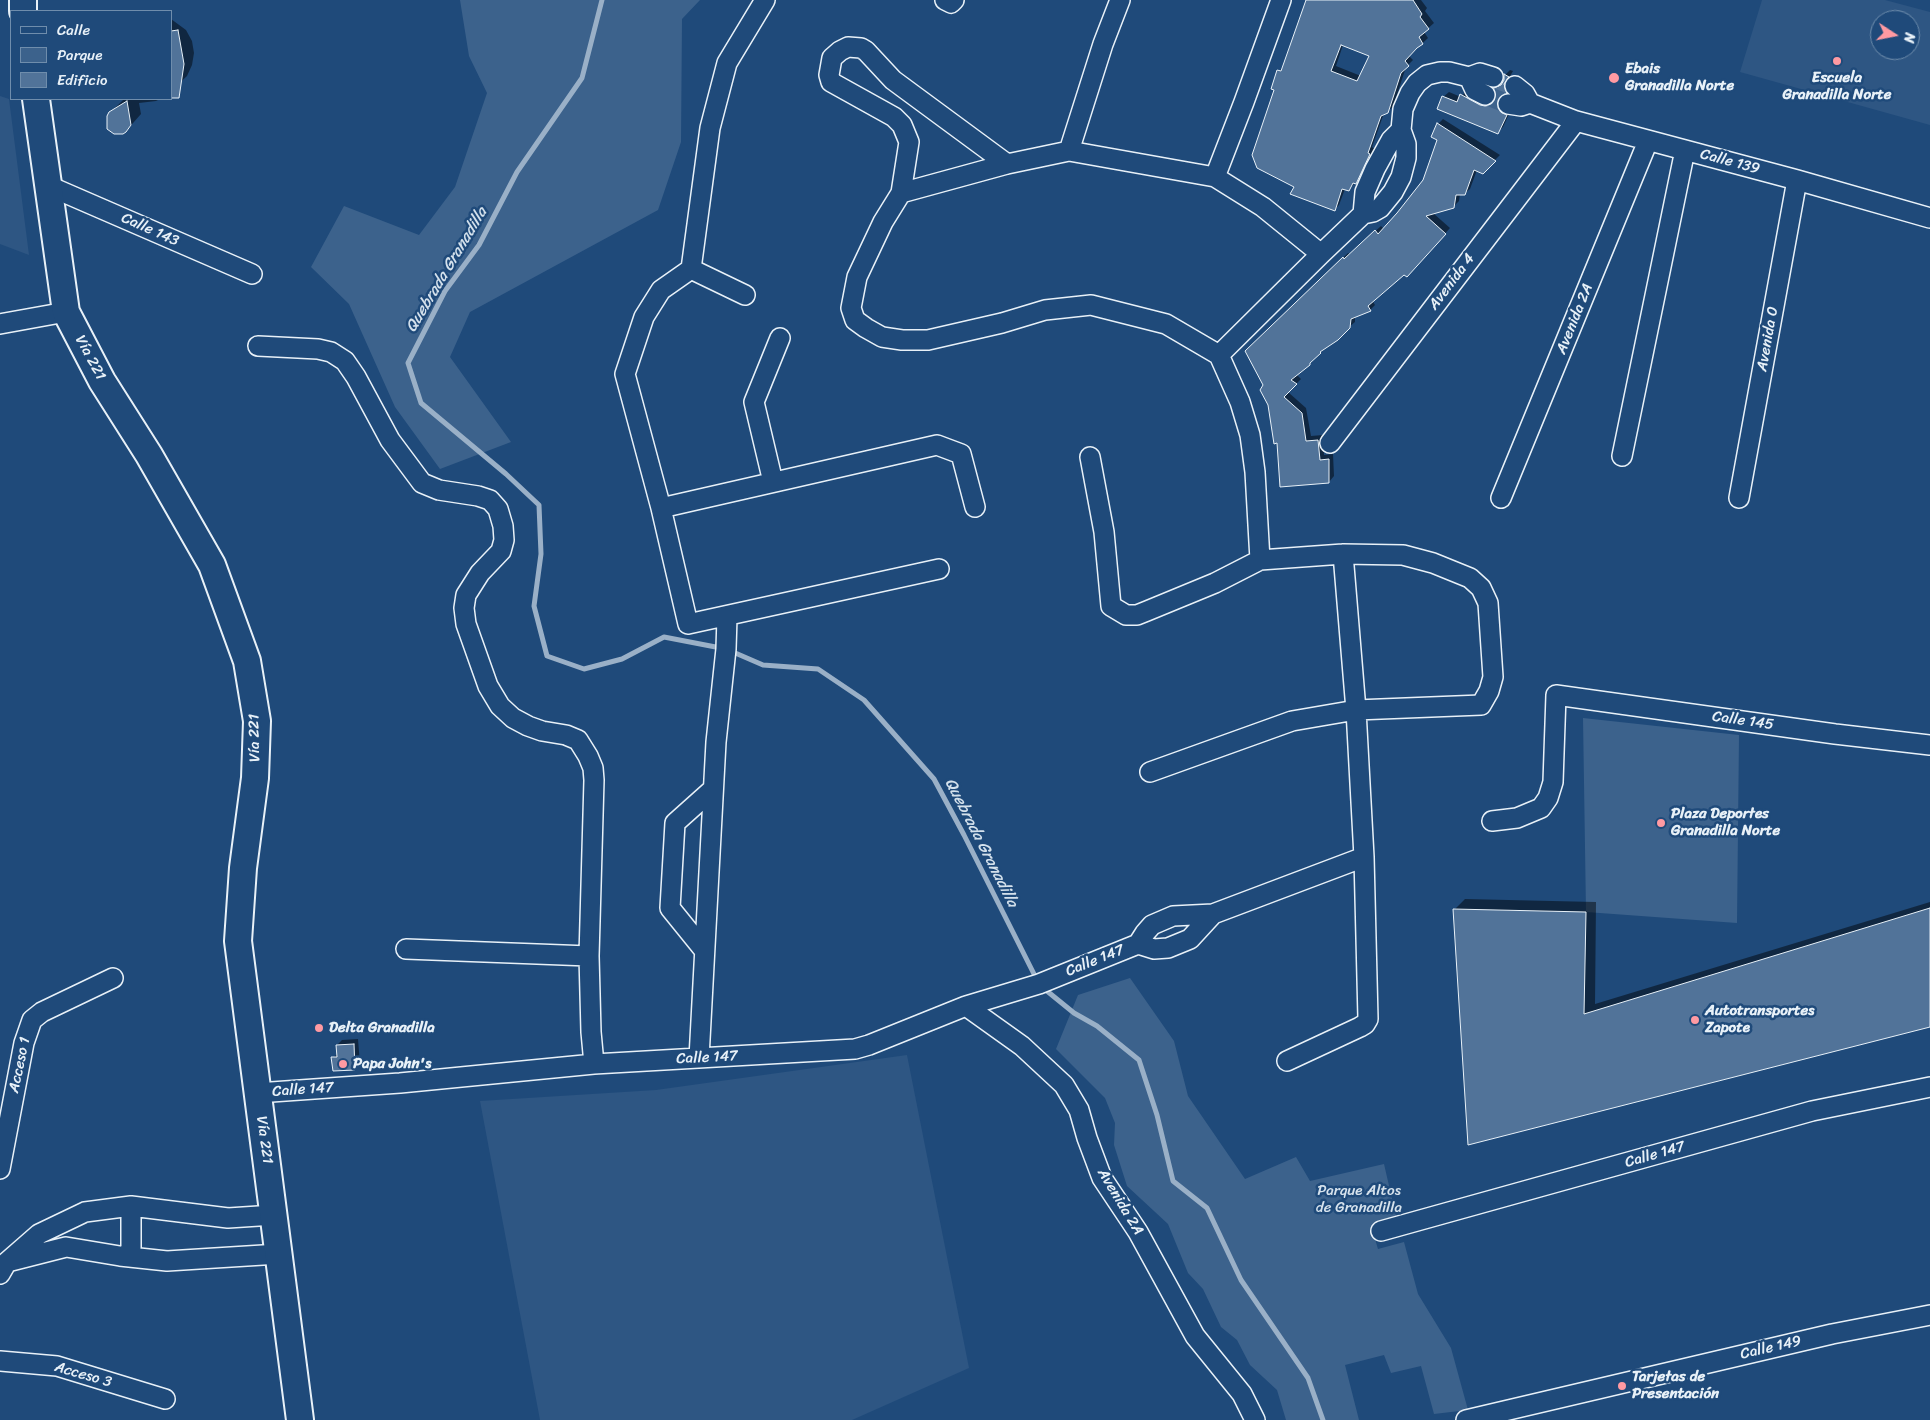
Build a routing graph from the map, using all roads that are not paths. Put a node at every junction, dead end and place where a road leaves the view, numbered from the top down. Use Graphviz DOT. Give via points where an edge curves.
graph roads {
  1 [pos="765,0"];
  2 [pos="945,0"];
  3 [pos="954,0"];
  4 [pos="1120,0"];
  5 [pos="1281,0"];
  6 [pos="1493,76"];
  7 [pos="1469,77"];
  8 [pos="1515,86"];
  9 [pos="1485,95"];
  10 [pos="36,100"];
  11 [pos="1530,103"];
  12 [pos="1508,104"];
  13 [pos="1576,121"];
  14 [pos="1401,130"];
  15 [pos="1648,141"];
  16 [pos="1685,150"];
  17 [pos="1069,151"];
  18 [pos="1007,164"];
  19 [pos="1215,177"];
  20 [pos="1797,180"];
  21 [pos="49,186"];
  22 [pos="901,193"];
  23 [pos="1363,214"];
  24 [pos="1930,218"];
  25 [pos="1321,254"];
  26 [pos="691,269"];
  27 [pos="252,274"];
  28 [pos="745,295"];
  29 [pos="66,312"];
  30 [pos="0,324"];
  31 [pos="780,338"];
  32 [pos="258,346"];
  33 [pos="1219,355"];
  34 [pos="1330,443"];
  35 [pos="1622,456"];
  36 [pos="1090,457"];
  37 [pos="773,482"];
  38 [pos="1501,498"];
  39 [pos="1739,498"];
  40 [pos="975,507"];
  41 [pos="661,508"];
  42 [pos="1343,554"];
  43 [pos="1260,560"];
  44 [pos="940,569"];
  45 [pos="727,617"];
  46 [pos="1356,710"];
  47 [pos="1930,745"];
  48 [pos="1150,772"];
  49 [pos="713,789"];
  50 [pos="1492,821"];
  51 [pos="1364,857"];
  52 [pos="1213,914"];
  53 [pos="1138,944"];
  54 [pos="406,949"];
  55 [pos="704,950"];
  56 [pos="588,956"];
  57 [pos="113,978"];
  58 [pos="966,1006"];
  59 [pos="698,1058"];
  60 [pos="1287,1061"];
  61 [pos="594,1064"];
  62 [pos="1930,1087"];
  63 [pos="258,1093"];
  64 [pos="0,1170"];
  65 [pos="131,1206"];
  66 [pos="274,1214"];
  67 [pos="1381,1231"];
  68 [pos="279,1254"];
  69 [pos="131,1257"];
  70 [pos="4,1268"];
  71 [pos="1930,1314"];
  72 [pos="0,1361"];
  73 [pos="165,1399"];
  74 [pos="300,1420"];
  75 [pos="1255,1420"];
  76 [pos="1466,1420"];
  1 -- 26 [label="street" via="727,63 710,128"];
  2 -- 3 [label="street" via="951,3"];
  4 -- 17 [label="street"];
  5 -- 19 [label="street"];
  6 -- 7 [label="street" via="1480,73"];
  7 -- 9 [label="street" via="1475,90"];
  7 -- 14 [label="street" via="1440,72 1417,83 1403,108"];
  8 -- 11 [label="street"];
  10 -- 21 [label="main road, Vía 221"];
  11 -- 12 [label="street" via="1520,106"];
  11 -- 13 [label="street, Calle 139"];
  13 -- 15 [label="street, Calle 139"];
  13 -- 34 [label="street, Avenida 4"];
  14 -- 23 [label="street" via="1390,140 1375,169 1365,192"];
  14 -- 23 [label="street" via="1406,158 1401,177 1380,208"];
  15 -- 16 [label="street, Calle 139"];
  15 -- 38 [label="street, Avenida 2A"];
  16 -- 20 [label="street, Calle 139"];
  16 -- 35 [label="street"];
  17 -- 18 [label="street"];
  17 -- 19 [label="street"];
  18 -- 22 [label="street"];
  18 -- 22 [label="street" via="893,80 866,51 848,47 832,58 830,82 894,117 902,125 909,142"];
  19 -- 25 [label="street" via="1263,207"];
  20 -- 24 [label="street, Calle 139"];
  20 -- 39 [label="street, Avenida 0"];
  21 -- 27 [label="street, Calle 143"];
  21 -- 29 [label="main road, Vía 221"];
  22 -- 33 [label="street" via="857,276 852,297 851,308 856,320 882,337 928,340 1045,310 1091,306 1166,324"];
  23 -- 25 [label="street"];
  25 -- 33 [label="street"];
  26 -- 28 [label="street"];
  26 -- 41 [label="street" via="661,290 644,317 625,374"];
  29 -- 30 [label="street"];
  29 -- 63 [label="main road, Vía 221" via="102,381 149,455 212,566 247,661 257,721 255,778 243,868 238,941"];
  31 -- 37 [label="street" via="754,402"];
  32 -- 56 [label="street" via="331,352 344,361 356,377 390,440 422,483 439,490 490,500 498,509 503,526 501,551 480,573 466,595 466,624 488,686 500,706 528,726 573,738 588,756 594,780"];
  33 -- 43 [label="street" via="1240,402 1250,435"];
  36 -- 43 [label="street" via="1104,532 1111,606 1118,612 1126,615 1147,611"];
  37 -- 40 [label="street" via="937,444 961,454"];
  37 -- 41 [label="street"];
  41 -- 45 [label="street" via="688,624"];
  42 -- 43 [label="street"];
  42 -- 46 [label="street"];
  42 -- 46 [label="street" via="1403,555 1433,563 1470,578 1481,588 1488,603 1492,677 1481,705"];
  44 -- 45 [label="street"];
  45 -- 49 [label="street"];
  46 -- 48 [label="street" via="1292,721"];
  46 -- 51 [label="street"];
  47 -- 50 [label="street, Calle 145" via="1556,696 1553,782 1548,798 1540,808 1517,818"];
  49 -- 55 [label="street"];
  49 -- 55 [label="street" via="675,823 670,908"];
  51 -- 52 [label="street"];
  51 -- 60 [label="street" via="1368,1018 1360,1027"];
  52 -- 53 [label="street" via="1173,916 1152,925"];
  52 -- 53 [label="street" via="1190,939 1168,948 1154,949"];
  53 -- 58 [label="street, Calle 147" via="1038,984"];
  54 -- 56 [label="street"];
  55 -- 59 [label="street"];
  56 -- 61 [label="street"];
  57 -- 64 [label="street, Acceso 1" via="32,1020 24,1043"];
  58 -- 59 [label="street, Calle 147" via="854,1049"];
  58 -- 75 [label="street, Avenida 2A" via="1022,1046 1064,1085 1080,1110 1102,1178 1138,1232 1195,1336 1242,1394"];
  59 -- 61 [label="street, Calle 147"];
  61 -- 63 [label="street, Calle 147"];
  62 -- 67 [label="street, Calle 147" via="1812,1111"];
  63 -- 66 [label="main road, Vía 221"];
  65 -- 66 [label="street" via="228,1218"];
  65 -- 69 [label="street"];
  65 -- 70 [label="street" via="85,1212 39,1234"];
  66 -- 68 [label="main road, Vía 221"];
  68 -- 69 [label="street" via="168,1260"];
  68 -- 74 [label="main road, Vía 221"];
  69 -- 70 [label="street" via="66,1247"];
  71 -- 76 [label="street, Calle 149"];
  72 -- 73 [label="street, Acceso 3" via="57,1366"];
}
